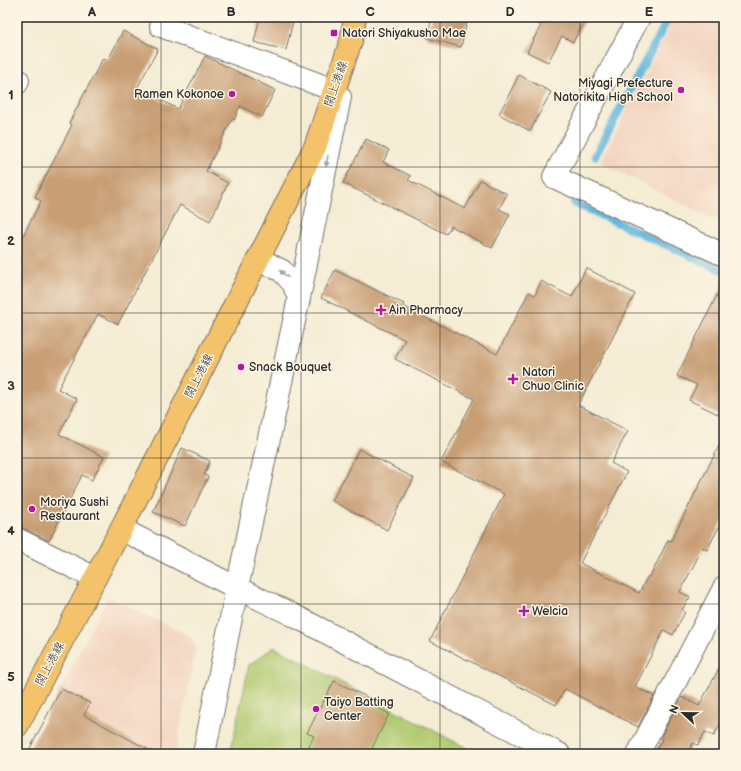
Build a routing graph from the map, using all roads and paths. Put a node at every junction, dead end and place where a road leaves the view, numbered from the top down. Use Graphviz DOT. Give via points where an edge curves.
graph roads {
  1 [pos="355,17"];
  2 [pos="639,17"];
  3 [pos="162,26"];
  4 [pos="351,41"];
  5 [pos="17,80"];
  6 [pos="17,83"];
  7 [pos="334,90"];
  8 [pos="724,256"];
  9 [pos="259,258"];
  10 [pos="299,298"];
  11 [pos="121,529"];
  12 [pos="17,539"];
  13 [pos="95,578"];
  14 [pos="237,588"];
  15 [pos="724,588"];
  16 [pos="17,726"];
  17 [pos="204,754"];
  18 [pos="559,754"];
  19 [pos="638,754"];
  1 -- 4 [label="main road, 閖上港線"];
  2 -- 8 [label="street" via="554,177"];
  3 -- 7 [label="street"];
  4 -- 7 [label="main road, 閖上港線"];
  4 -- 10 [label="street, one-way"];
  5 -- 6 [label="street"];
  7 -- 9 [label="main road, 閖上港線" via="315,146"];
  10 -- 9 [label="street, one-way" via="293,283 282,271"];
  9 -- 11 [label="main road, 閖上港線"];
  10 -- 14 [label="street"];
  11 -- 13 [label="main road, 閖上港線"];
  11 -- 14 [label="street"];
  12 -- 13 [label="street"];
  13 -- 16 [label="main road, 閖上港線"];
  14 -- 17 [label="street"];
  14 -- 18 [label="street"];
  15 -- 19 [label="street"];
}
